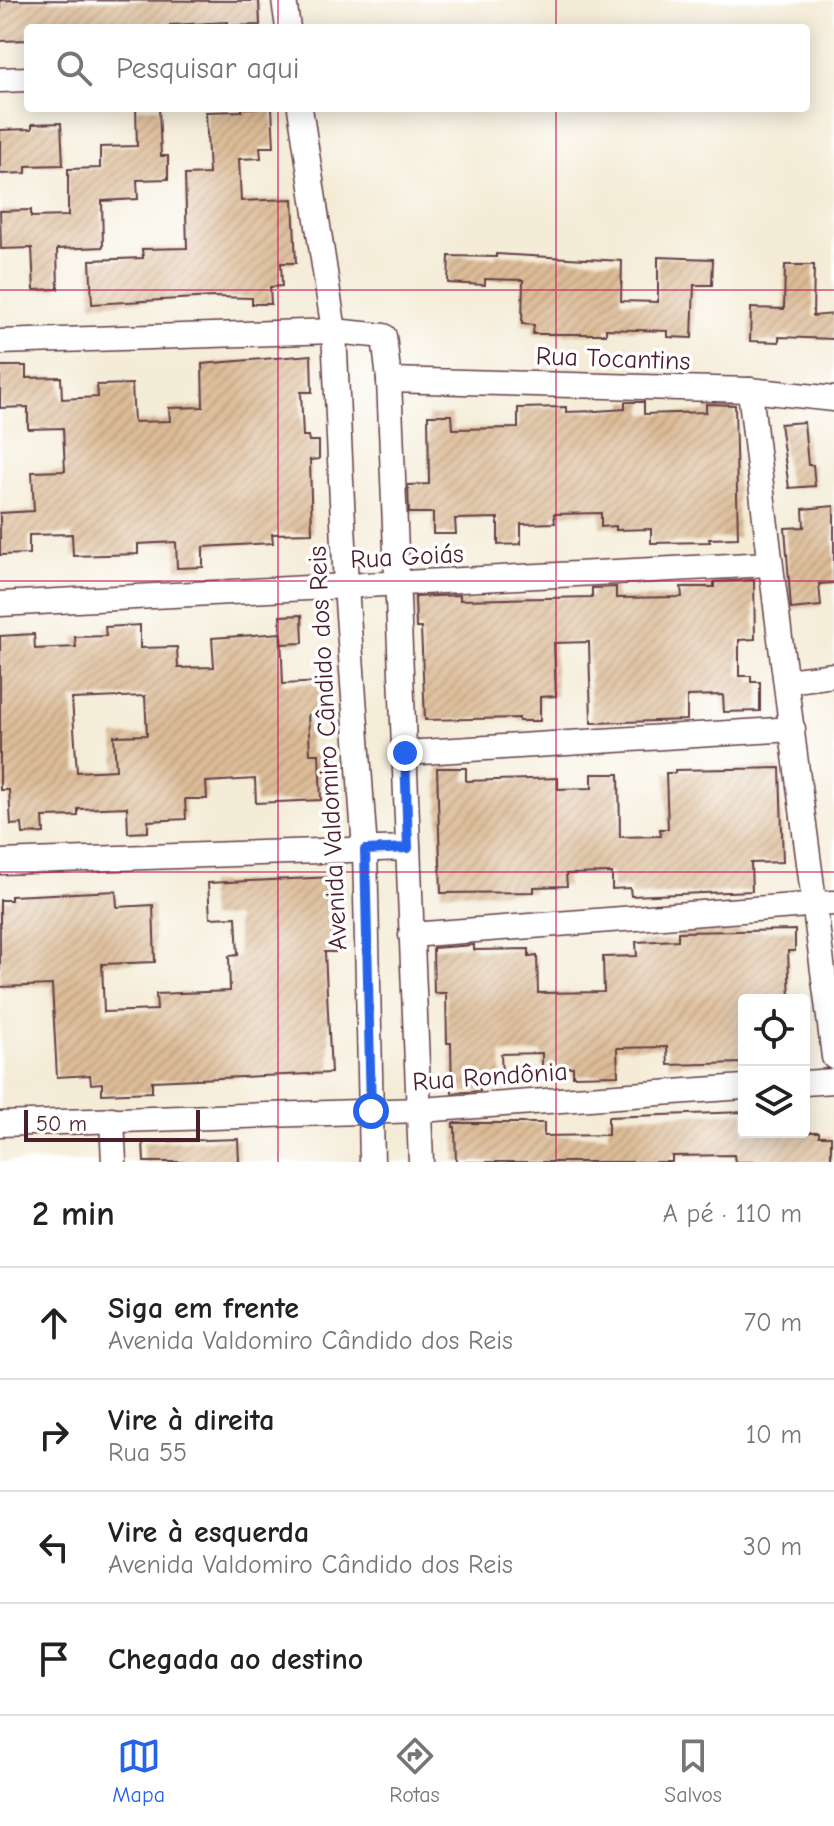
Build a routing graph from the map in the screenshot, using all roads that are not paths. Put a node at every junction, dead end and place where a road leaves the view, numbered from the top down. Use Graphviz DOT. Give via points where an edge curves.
graph roads {
  1 [pos="284,0"];
  2 [pos="287,24"];
  3 [pos="24,79"];
  4 [pos="0,80"];
  5 [pos="301,112"];
  6 [pos="334,331"];
  7 [pos="0,342"];
  8 [pos="389,380"];
  9 [pos="750,390"];
  10 [pos="834,399"];
  11 [pos="769,564"];
  12 [pos="396,585"];
  13 [pos="346,587"];
  14 [pos="0,604"];
  15 [pos="834,675"];
  16 [pos="787,681"];
  17 [pos="793,729"];
  18 [pos="405,753"];
  19 [pos="408,848"];
  20 [pos="365,850"];
  21 [pos="0,862"];
  22 [pos="824,904"];
  23 [pos="411,935"];
  24 [pos="834,1057"];
  25 [pos="834,1081"];
  26 [pos="810,1083"];
  27 [pos="738,1087"];
  28 [pos="420,1110"];
  29 [pos="371,1111"];
  30 [pos="112,1119"];
  31 [pos="0,1124"];
  32 [pos="114,1162"];
  33 [pos="372,1162"];
  34 [pos="421,1162"];
  1 -- 2 [label="street"];
  3 -- 4 [label="street"];
  5 -- 6 [label="street, Avenida Valdomiro Cândido dos Reis"];
  6 -- 7 [label="street"];
  6 -- 8 [label="street" via="384,336"];
  6 -- 13 [label="street, Avenida Valdomiro Cândido dos Reis"];
  8 -- 9 [label="street, Rua Tocantins"];
  8 -- 12 [label="street"];
  9 -- 10 [label="street, Rua Tocantins"];
  9 -- 11 [label="street"];
  11 -- 12 [label="street, Rua Goiás"];
  11 -- 16 [label="street"];
  12 -- 13 [label="street, Rua Goiás"];
  12 -- 18 [label="street"];
  13 -- 14 [label="street, Rua Goiás"];
  13 -- 20 [label="street, Avenida Valdomiro Cândido dos Reis"];
  15 -- 16 [label="street"];
  16 -- 17 [label="street"];
  17 -- 18 [label="street"];
  17 -- 22 [label="street"];
  18 -- 19 [label="street"];
  19 -- 20 [label="street"];
  19 -- 23 [label="street"];
  20 -- 21 [label="street"];
  20 -- 29 [label="street, Avenida Valdomiro Cândido dos Reis"];
  22 -- 23 [label="street"];
  22 -- 24 [label="street"];
  23 -- 28 [label="street"];
  25 -- 26 [label="street"];
  27 -- 28 [label="street, Rua Rondônia"];
  28 -- 29 [label="street, Rua Rondônia"];
  28 -- 34 [label="street"];
  29 -- 30 [label="street, Rua Rondônia"];
  29 -- 33 [label="street, Avenida Valdomiro Cândido dos Reis"];
  30 -- 31 [label="street, Rua Rondônia"];
  30 -- 32 [label="street"];
}
